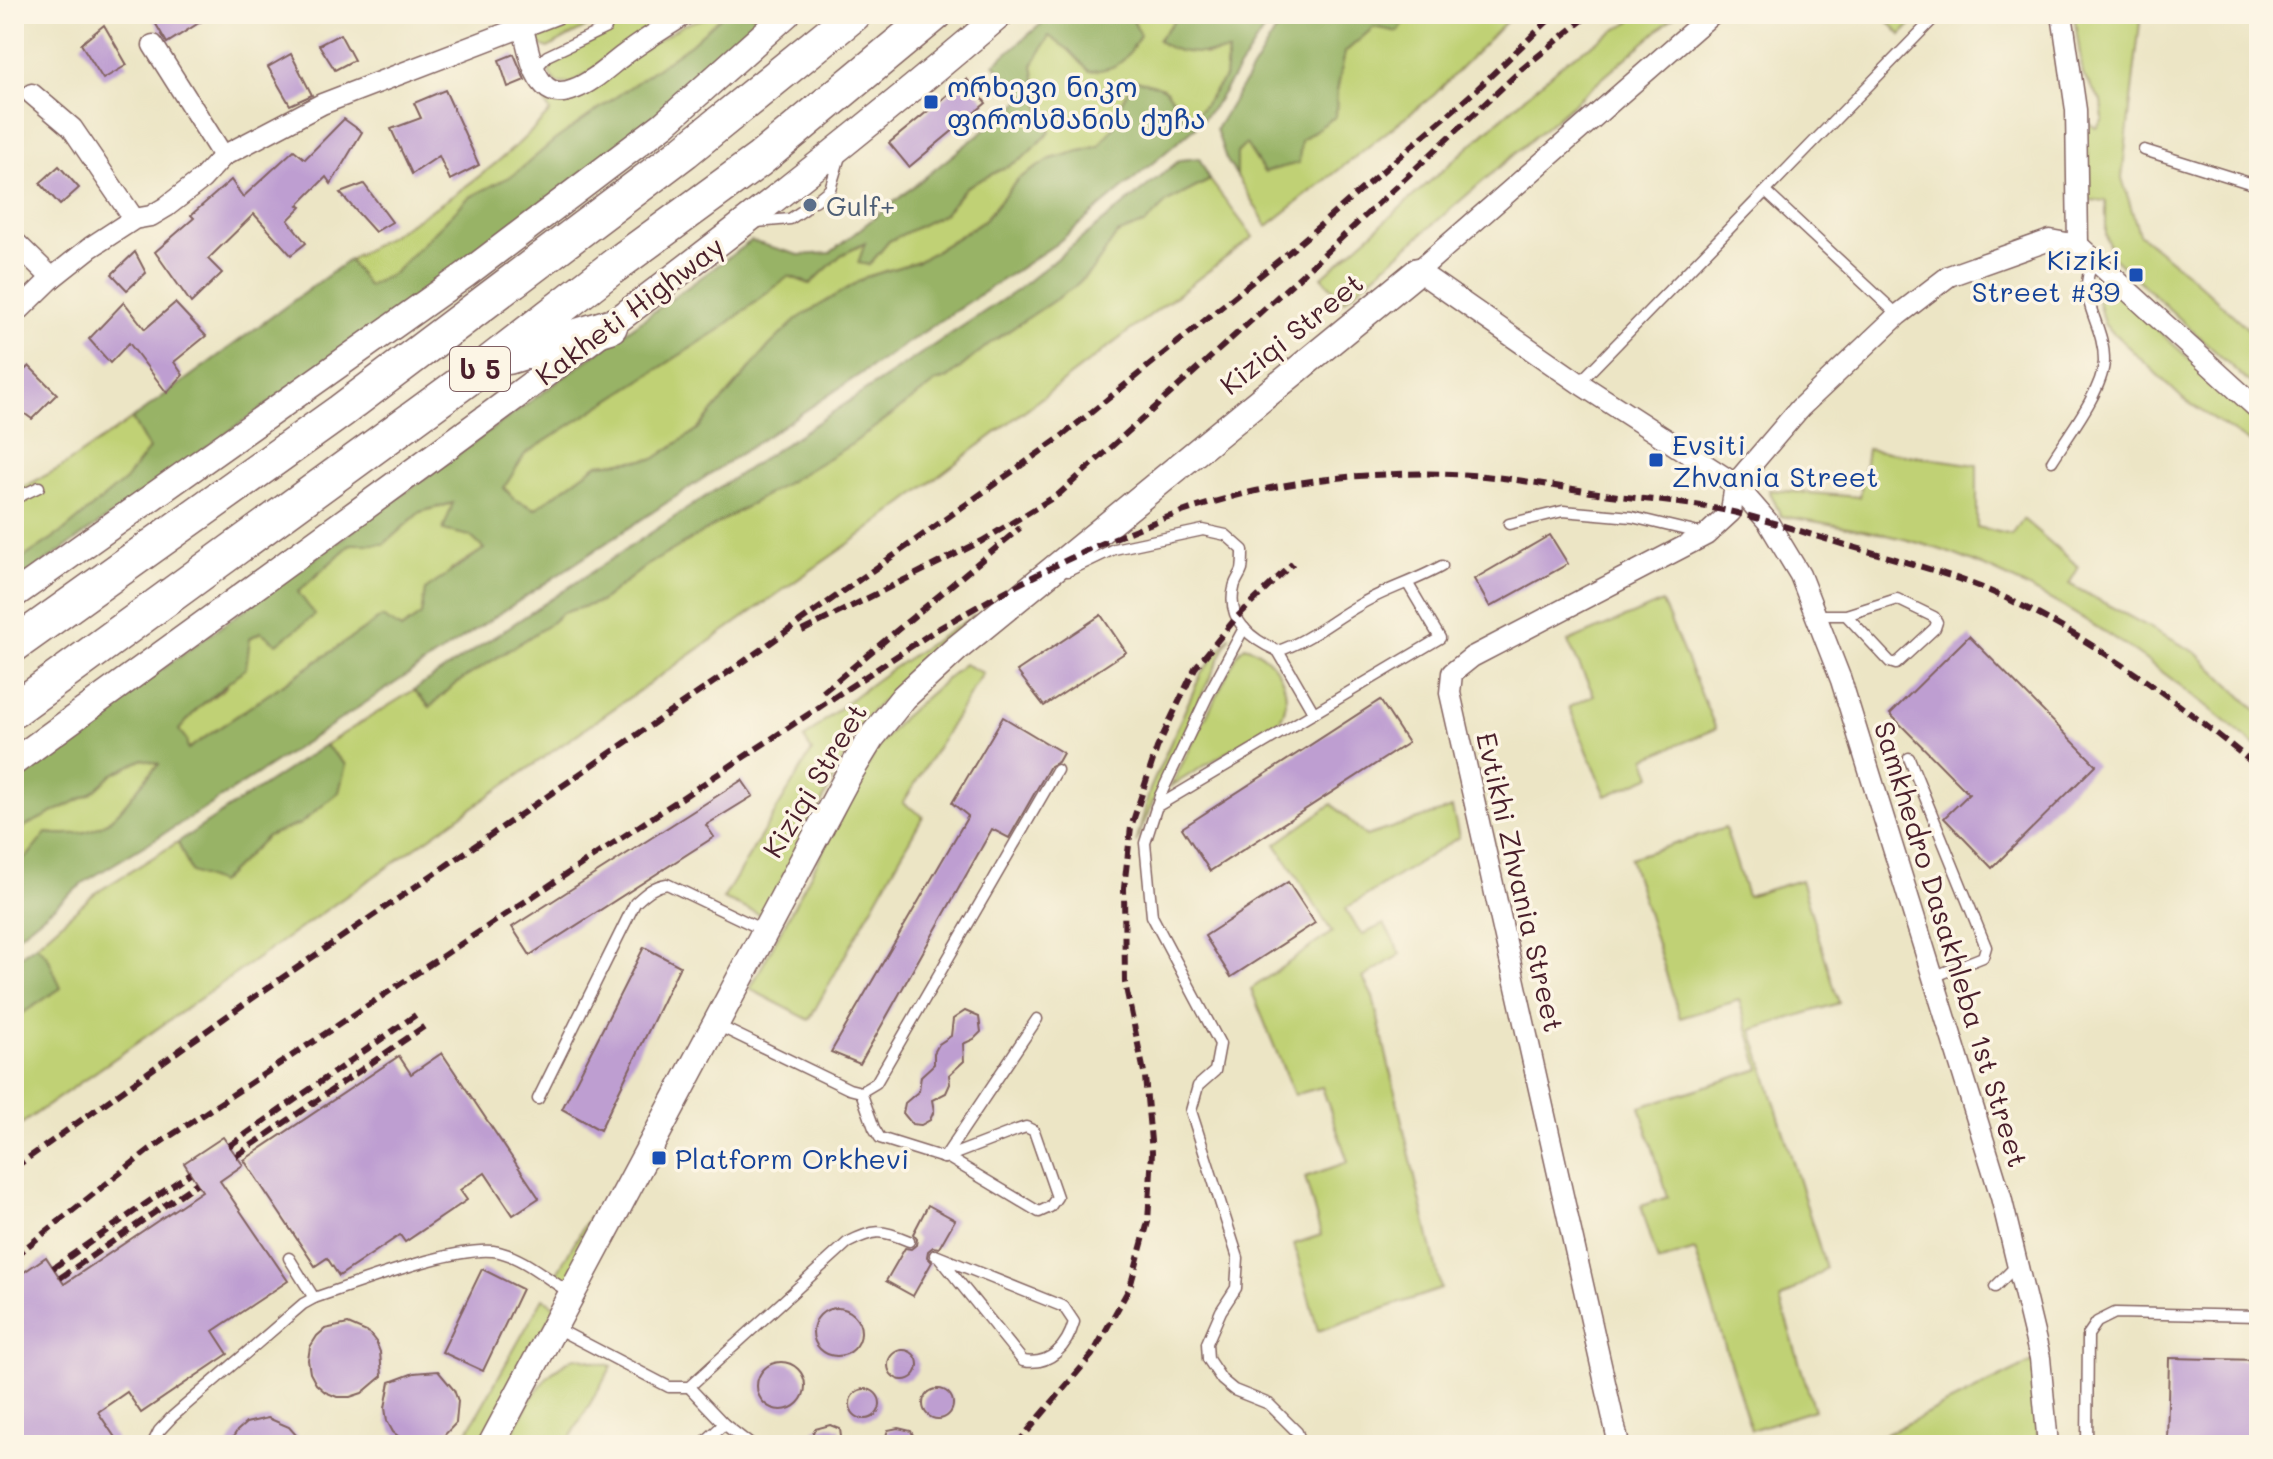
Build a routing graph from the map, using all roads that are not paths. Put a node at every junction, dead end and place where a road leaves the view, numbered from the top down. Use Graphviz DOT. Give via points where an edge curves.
graph roads {
  1 [pos="628,14"];
  2 [pos="686,14"];
  3 [pos="854,14"];
  4 [pos="935,14"];
  5 [pos="1001,14"];
  6 [pos="1712,14"];
  7 [pos="1938,14"];
  8 [pos="2062,14"];
  9 [pos="551,15"];
  10 [pos="608,18"];
  11 [pos="775,18"];
  12 [pos="523,29"];
  13 [pos="153,45"];
  14 [pos="537,73"];
  15 [pos="32,94"];
  16 [pos="843,147"];
  17 [pos="2144,150"];
  18 [pos="223,156"];
  19 [pos="2259,186"];
  20 [pos="1766,192"];
  21 [pos="815,201"];
  22 [pos="805,209"];
  23 [pos="134,219"];
  24 [pos="747,223"];
  25 [pos="14,241"];
  26 [pos="2078,245"];
  27 [pos="2095,260"];
  28 [pos="1418,271"];
  29 [pos="52,278"];
  30 [pos="14,315"];
  31 [pos="1898,315"];
  32 [pos="610,326"];
  33 [pos="489,363"];
  34 [pos="1579,383"];
  35 [pos="2259,410"];
  36 [pos="2052,461"];
  37 [pos="1735,484"];
  38 [pos="39,487"];
  39 [pos="14,499"];
  40 [pos="1509,524"];
  41 [pos="1706,535"];
  42 [pos="1442,566"];
  43 [pos="1408,584"];
  44 [pos="1030,589"];
  45 [pos="14,595"];
  46 [pos="1815,615"];
  47 [pos="1846,615"];
  48 [pos="1244,628"];
  49 [pos="14,645"];
  50 [pos="1278,651"];
  51 [pos="14,710"];
  52 [pos="1314,713"];
  53 [pos="1909,758"];
  54 [pos="14,762"];
  55 [pos="1057,770"];
  56 [pos="1156,807"];
  57 [pos="765,931"];
  58 [pos="1933,977"];
  59 [pos="1037,1019"];
  60 [pos="715,1024"];
  61 [pos="861,1092"];
  62 [pos="538,1099"];
  63 [pos="945,1158"];
  64 [pos="909,1241"];
  65 [pos="937,1256"];
  66 [pos="289,1258"];
  67 [pos="2019,1264"];
  68 [pos="1995,1287"];
  69 [pos="573,1295"];
  70 [pos="314,1298"];
  71 [pos="2259,1316"];
  72 [pos="556,1328"];
  73 [pos="689,1387"];
  74 [pos="724,1424"];
  75 [pos="152,1445"];
  76 [pos="491,1445"];
  77 [pos="701,1445"];
  78 [pos="751,1445"];
  79 [pos="1302,1445"];
  80 [pos="1619,1445"];
  81 [pos="2048,1445"];
  82 [pos="2087,1445"];
  1 -- 10 [label="lane"];
  2 -- 14 [label="street" via="575,89 552,91"];
  3 -- 49 [label="highway, ს 5" via="685,151 341,411"];
  4 -- 33 [label="highway, Kakheti Highway / ს 5" via="759,160"];
  5 -- 16 [label="street, Kakheti Highway"];
  6 -- 28 [label="street, Kiziqi Street"];
  7 -- 20 [label="lane"];
  8 -- 26 [label="street" via="2076,110"];
  9 -- 12 [label="street"];
  10 -- 14 [label="lane" via="598,34 547,56"];
  11 -- 45 [label="street" via="664,124 465,275"];
  12 -- 14 [label="street"];
  12 -- 18 [label="street" via="322,104"];
  13 -- 18 [label="street"];
  15 -- 23 [label="street" via="72,128"];
  16 -- 21 [label="lane" via="830,189"];
  16 -- 24 [label="street, Kakheti Highway"];
  17 -- 19 [label="lane"];
  18 -- 23 [label="street" via="166,207"];
  20 -- 31 [label="lane"];
  20 -- 34 [label="lane"];
  22 -- 24 [label="lane" via="790,219"];
  23 -- 29 [label="street"];
  24 -- 32 [label="street, Kakheti Highway"];
  25 -- 29 [label="street"];
  26 -- 27 [label="street"];
  26 -- 31 [label="street" via="2050,240 1949,276"];
  27 -- 35 [label="street"];
  27 -- 36 [label="lane" via="2085,287 2101,334 2100,381"];
  28 -- 34 [label="street"];
  28 -- 44 [label="street, Kiziqi Street"];
  29 -- 30 [label="street"];
  31 -- 37 [label="street" via="1800,408"];
  32 -- 33 [label="highway"];
  32 -- 54 [label="street, Kakheti Highway"];
  33 -- 51 [label="highway, Kakheti Highway / ს 5"];
  34 -- 37 [label="street"];
  37 -- 41 [label="street, Evtikhi Zhvania Street" via="1731,512"];
  37 -- 46 [label="street, Samkhedro Dasakhleba 1st Street" via="1768,522 1800,575"];
  38 -- 39 [label="lane"];
  40 -- 41 [label="lane" via="1563,511 1632,517"];
  41 -- 80 [label="street, Evtikhi Zhvania Street" via="1472,657 1452,673 1450,693"];
  42 -- 43 [label="lane"];
  43 -- 50 [label="lane" via="1362,603 1298,645"];
  43 -- 52 [label="lane" via="1440,638"];
  44 -- 48 [label="lane" via="1114,549 1203,530 1226,535 1243,550 1232,608"];
  44 -- 57 [label="street, Kiziqi Street" via="904,697 871,738"];
  46 -- 47 [label="lane"];
  46 -- 58 [label="street, Samkhedro Dasakhleba 1st Street" via="1841,680"];
  47 -- 47 [label="lane" via="1896,664 1937,622 1897,599"];
  48 -- 50 [label="lane"];
  48 -- 56 [label="lane"];
  50 -- 52 [label="lane"];
  52 -- 56 [label="lane"];
  53 -- 58 [label="lane" via="1986,947 1983,957"];
  55 -- 61 [label="lane" via="876,1083"];
  56 -- 79 [label="lane" via="1145,843 1152,916 1220,1044 1215,1071 1198,1086 1191,1111 1238,1258 1236,1288 1207,1343 1208,1359 1234,1390 1269,1404 1297,1432"];
  57 -- 60 [label="street, Kiziqi Street"];
  57 -- 62 [label="lane" via="667,884 648,891 635,903"];
  58 -- 67 [label="street, Samkhedro Dasakhleba 1st Street"];
  59 -- 63 [label="lane"];
  60 -- 61 [label="lane"];
  60 -- 69 [label="street, Kiziqi Street"];
  61 -- 63 [label="lane" via="880,1138"];
  63 -- 63 [label="lane" via="1026,1127 1034,1131 1057,1197 1039,1212"];
  64 -- 73 [label="lane" via="876,1231 847,1243"];
  65 -- 65 [label="lane" via="1064,1307 1074,1322 1070,1337 1038,1364 1023,1361"];
  66 -- 70 [label="lane"];
  67 -- 68 [label="lane"];
  67 -- 81 [label="street, Samkhedro Dasakhleba 1st Street" via="2040,1358"];
  69 -- 70 [label="lane" via="514,1257 465,1250"];
  69 -- 72 [label="street, Kiziqi Street"];
  70 -- 75 [label="lane" via="172,1417"];
  71 -- 82 [label="lane" via="2115,1313 2097,1322 2088,1335"];
  72 -- 73 [label="lane" via="669,1387"];
  72 -- 76 [label="street, Kiziqi Street"];
  73 -- 74 [label="lane"];
  74 -- 77 [label="lane"];
  74 -- 78 [label="lane"];
}
